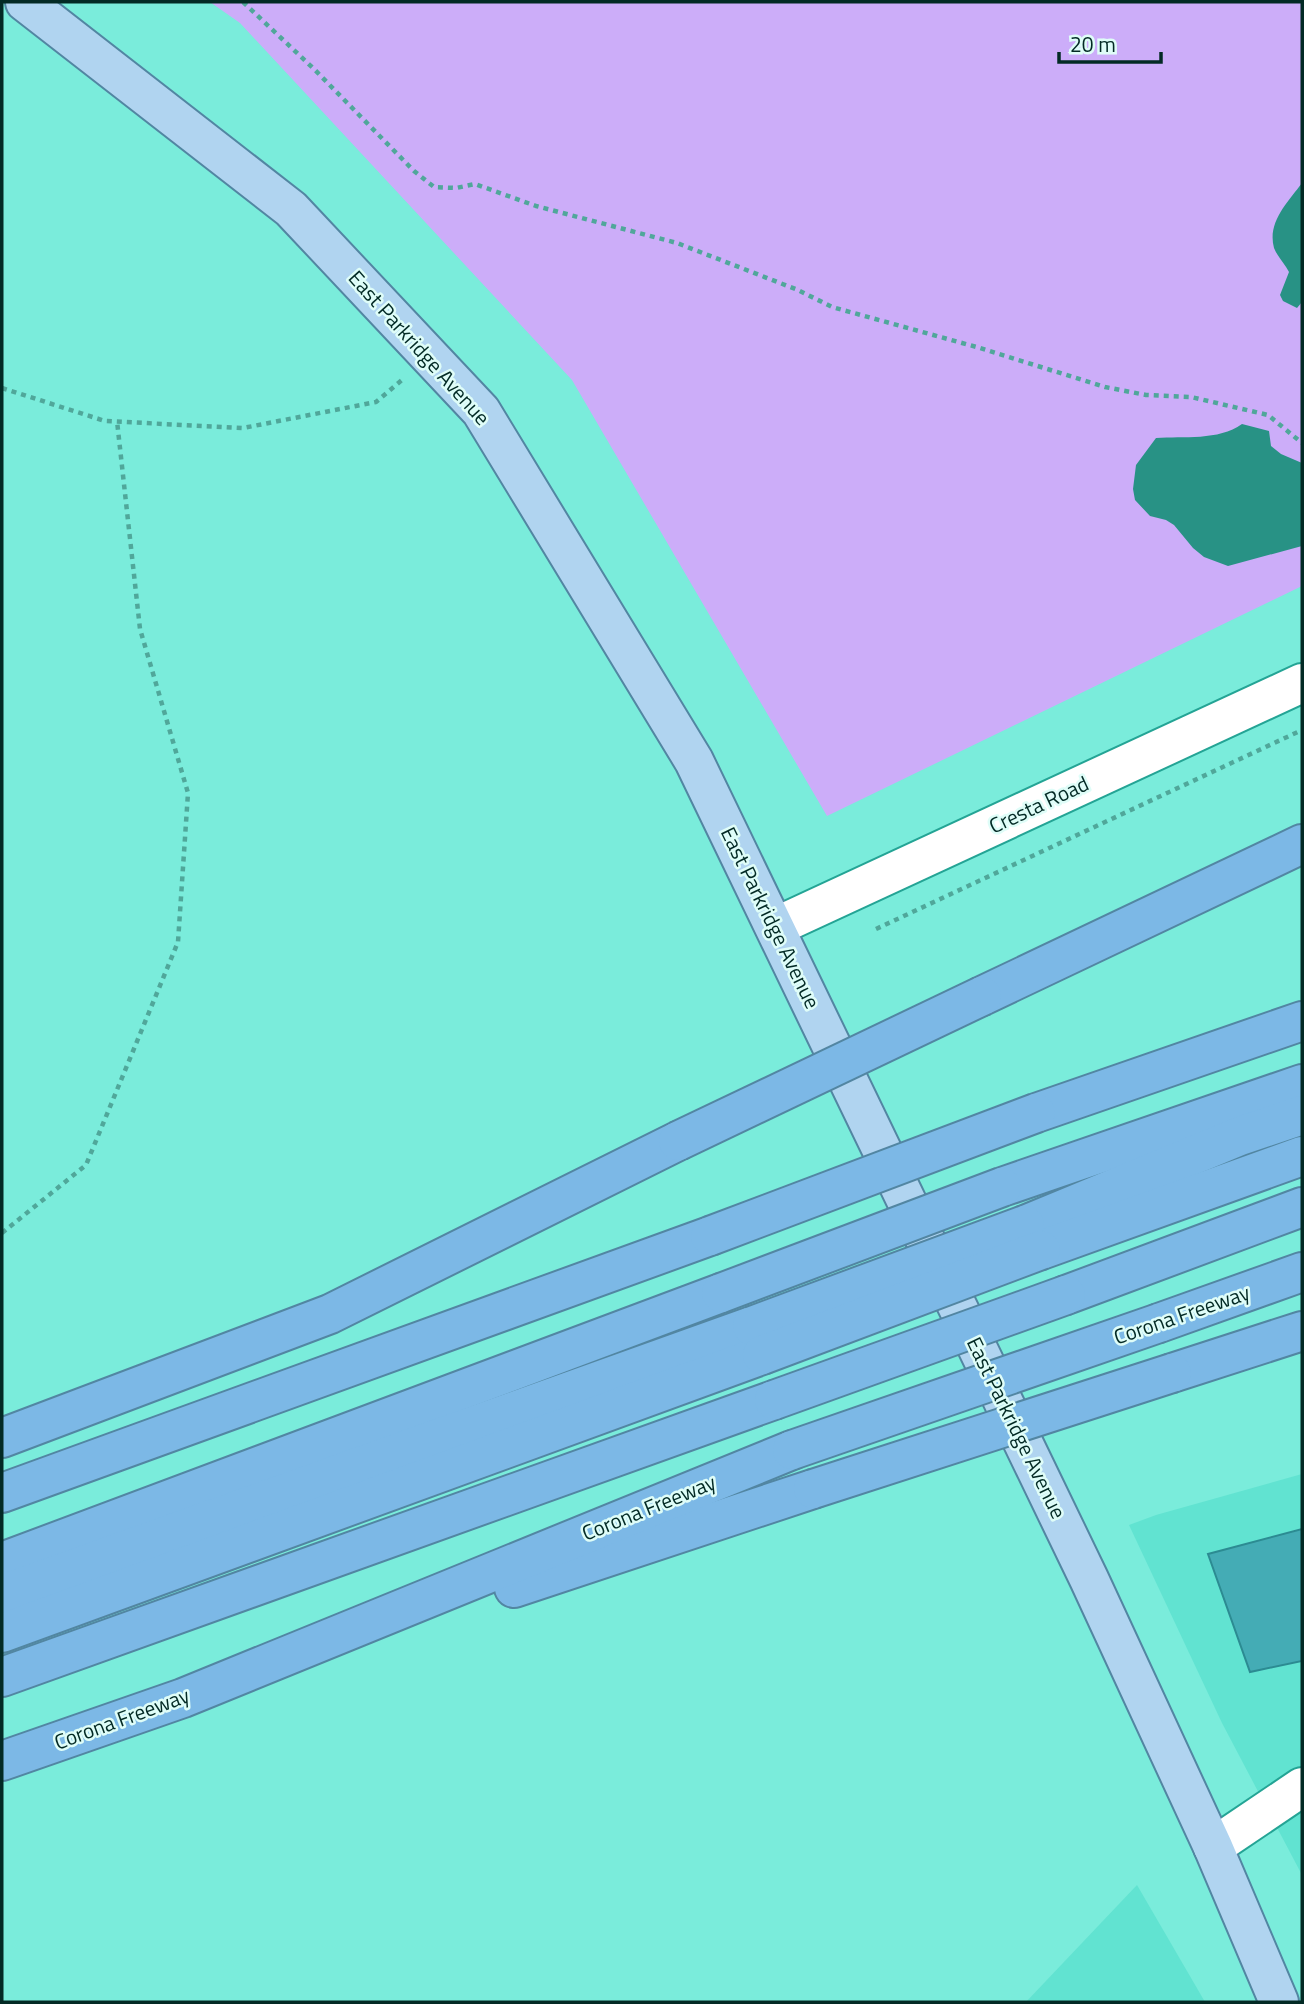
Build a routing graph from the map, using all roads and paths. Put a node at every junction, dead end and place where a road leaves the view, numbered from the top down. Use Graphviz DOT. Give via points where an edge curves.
graph roads {
  1 [pos="25,2"];
  2 [pos="243,2"];
  3 [pos="430,356"];
  4 [pos="2,388"];
  5 [pos="117,421"];
  6 [pos="1302,443"];
  7 [pos="1302,683"];
  8 [pos="1302,730"];
  9 [pos="1302,844"];
  10 [pos="775,927"];
  11 [pos="876,929"];
  12 [pos="1302,1021"];
  13 [pos="1302,1084"];
  14 [pos="1302,1115"];
  15 [pos="1302,1156"];
  16 [pos="1302,1207"];
  17 [pos="2,1233"];
  18 [pos="1033,1238"];
  19 [pos="1302,1272"];
  20 [pos="1302,1331"];
  21 [pos="757,1340"];
  22 [pos="2,1438"];
  23 [pos="2,1493"];
  24 [pos="2,1562"];
  25 [pos="2,1594"];
  26 [pos="2,1633"];
  27 [pos="2,1677"];
  28 [pos="183,1698"];
  29 [pos="2,1761"];
  30 [pos="1302,1787"];
  31 [pos="1213,1847"];
  32 [pos="1279,2002"];
  1 -- 3 [label="main road, East Parkridge Avenue" via="291,209"];
  2 -- 6 [label="path" via="434,187 475,184 536,206 677,243 832,307 1105,387 1213,400 1268,415"];
  3 -- 5 [label="path" via="376,402 243,428"];
  3 -- 10 [label="main road, East Parkridge Avenue" via="481,411 665,713 694,761"];
  4 -- 5 [label="path"];
  5 -- 17 [label="path" via="140,629 188,793 178,942 86,1165"];
  7 -- 10 [label="street, Cresta Road"];
  8 -- 11 [label="path"];
  9 -- 22 [label="highway, bridge" via="678,1141 330,1314"];
  10 -- 31 [label="main road, East Parkridge Avenue"];
  12 -- 23 [label="highway, bridge" via="1036,1113"];
  13 -- 24 [label="highway, bridge" via="1002,1187"];
  14 -- 18 [label="highway" via="1240,1136"];
  15 -- 18 [label="highway"];
  16 -- 27 [label="highway, bridge"];
  18 -- 21 [label="highway, bridge"];
  19 -- 28 [label="highway, Corona Freeway, bridge" via="792,1450"];
  20 -- 28 [label="highway, bridge"];
  21 -- 25 [label="highway"];
  21 -- 26 [label="highway"];
  28 -- 29 [label="highway, Corona Freeway"];
  30 -- 31 [label="street"];
  31 -- 32 [label="main road, East Parkridge Avenue"];
}
